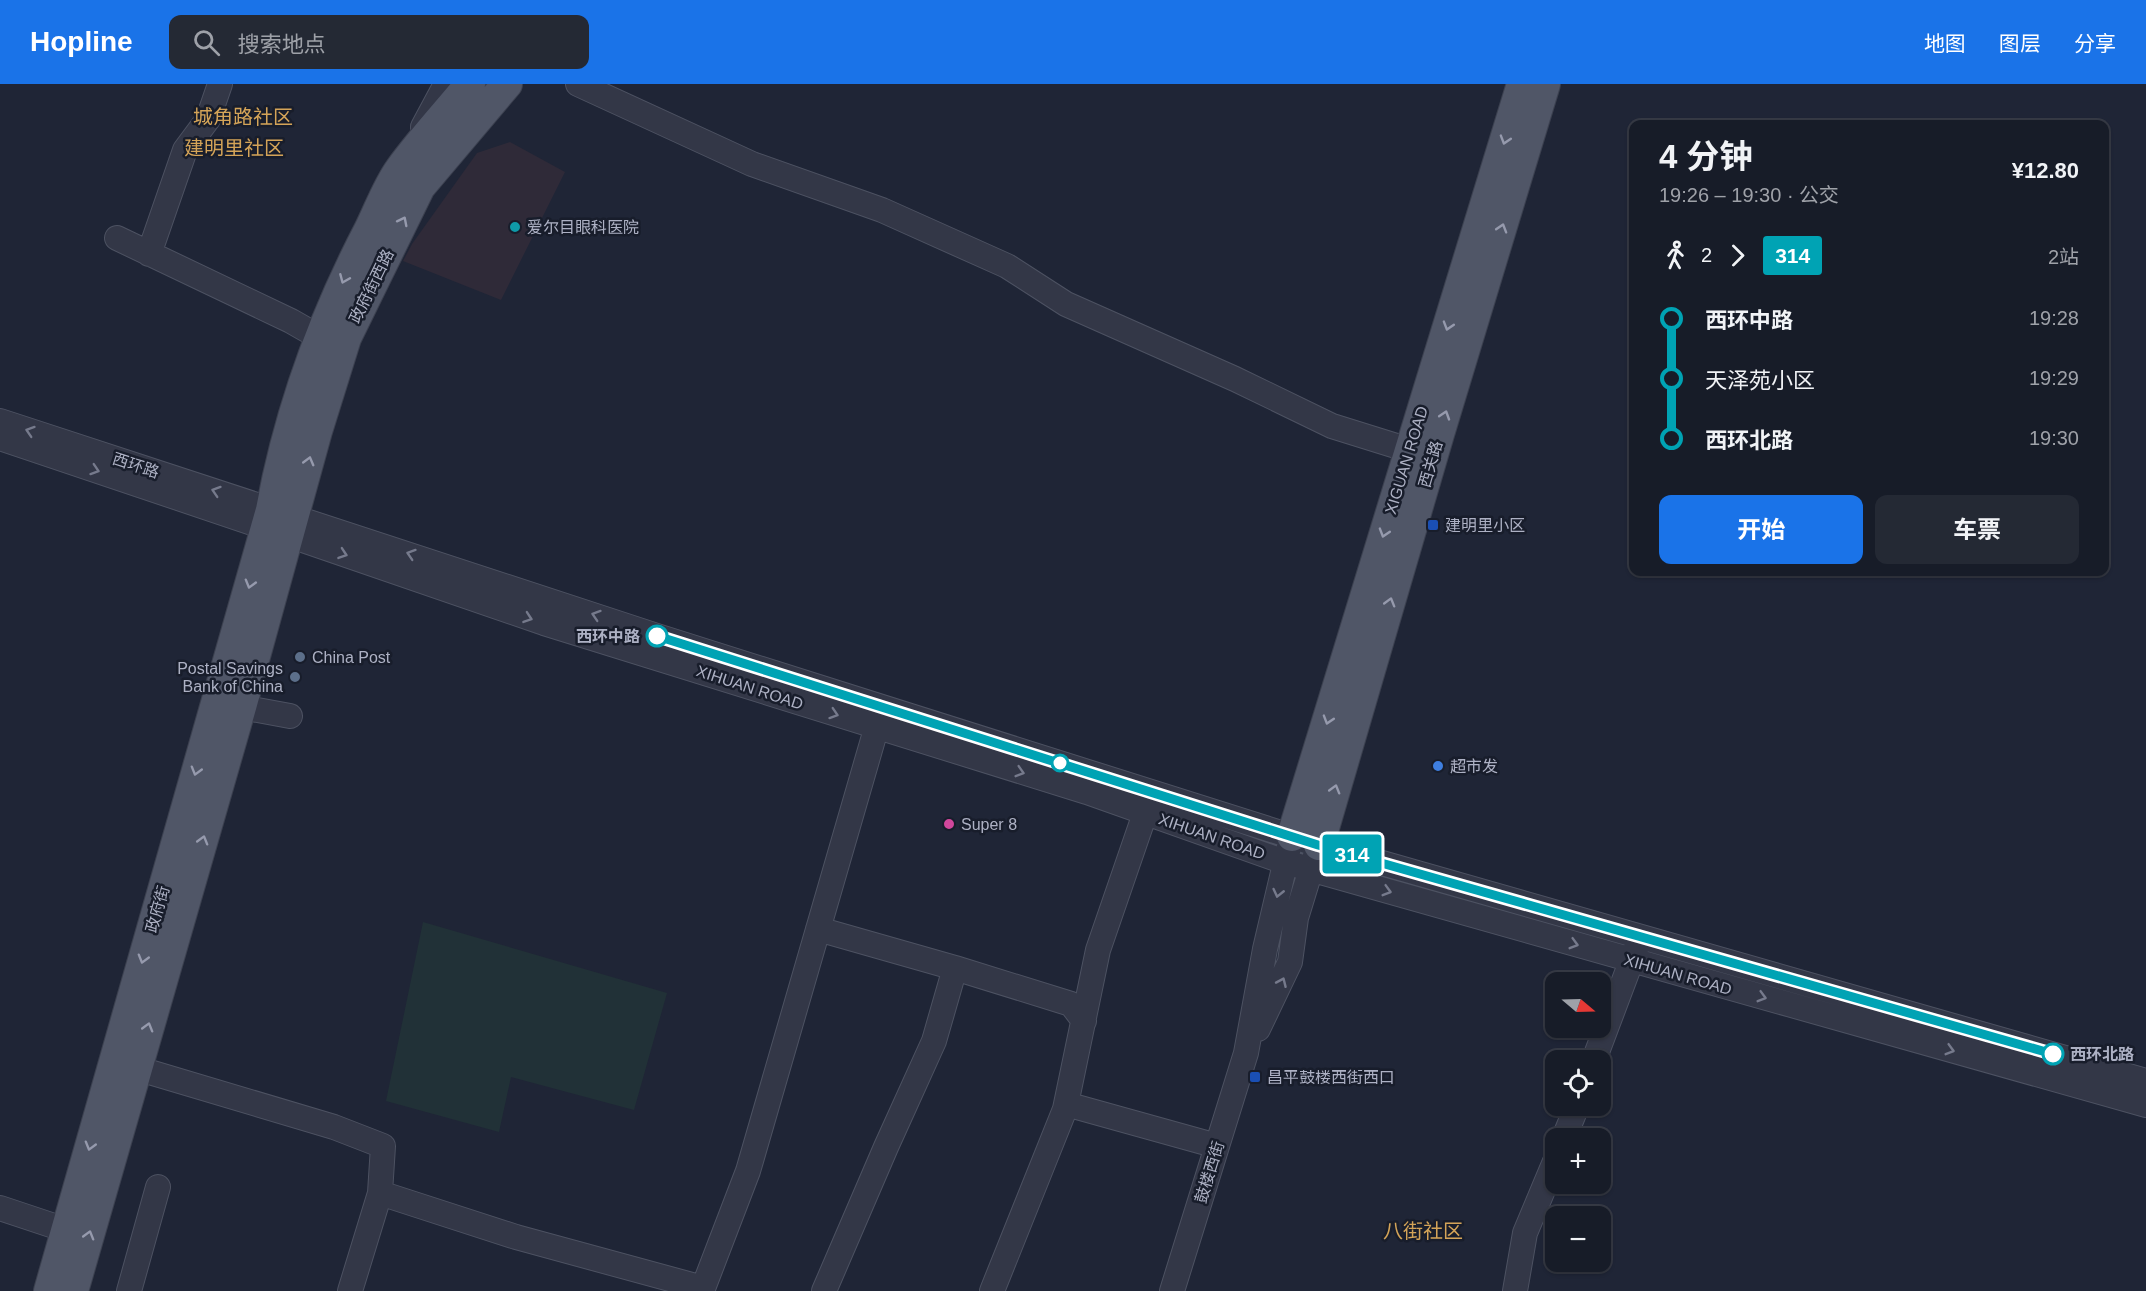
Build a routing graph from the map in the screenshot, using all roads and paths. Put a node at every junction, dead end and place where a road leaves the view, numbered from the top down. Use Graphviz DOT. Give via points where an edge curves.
graph roads {
  1 [pos="220,84"];
  2 [pos="446,84"];
  3 [pos="470,84"];
  4 [pos="507,84"];
  5 [pos="578,84"];
  6 [pos="1522,84"];
  7 [pos="1545,84"];
  8 [pos="399,171"];
  9 [pos="117,238"];
  10 [pos="149,254"];
  11 [pos="319,337"];
  12 [pos="0,421"];
  13 [pos="0,438"];
  14 [pos="1408,450"];
  15 [pos="280,522"];
  16 [pos="241,707"];
  17 [pos="290,716"];
  18 [pos="879,717"];
  19 [pos="1149,802"];
  20 [pos="1301,853"];
  21 [pos="818,929"];
  22 [pos="1641,936"];
  23 [pos="1632,960"];
  24 [pos="955,968"];
  25 [pos="1084,1021"];
  26 [pos="1598,1050"];
  27 [pos="136,1068"];
  28 [pos="2146,1081"];
  29 [pos="1066,1104"];
  30 [pos="2146,1105"];
  31 [pos="1217,1146"];
  32 [pos="1545,1185"];
  33 [pos="158,1187"];
  34 [pos="380,1193"];
  35 [pos="0,1208"];
  36 [pos="66,1230"];
  37 [pos="703,1290"];
  38 [pos="50,1291"];
  39 [pos="73,1291"];
  40 [pos="129,1291"];
  41 [pos="350,1291"];
  42 [pos="824,1291"];
  43 [pos="992,1291"];
  44 [pos="1172,1291"];
  45 [pos="1515,1291"];
  1 -- 10 [label="street" via="208,119 185,150"];
  2 -- 8 [label="street"];
  3 -- 8 [label="main road, 政府街西路"];
  15 -- 4 [label="main road, 政府街西路, one-way" via="317,431 346,338 420,187"];
  5 -- 14 [label="street" via="752,164 882,210 1007,266 1066,303 1332,426"];
  6 -- 14 [label="main road, XIGUAN ROAD, one-way"];
  20 -- 7 [label="main road, 西关路, one-way" via="1439,434"];
  8 -- 11 [label="main road, 政府街西路, one-way"];
  9 -- 10 [label="street"];
  10 -- 11 [label="street"];
  11 -- 15 [label="main road, 政府街西路" via="279,467"];
  15 -- 12 [label="street, 西环路, one-way"];
  13 -- 15 [label="street, 西环路, one-way"];
  14 -- 20 [label="main road, XIGUAN ROAD, one-way"];
  15 -- 16 [label="main road, 政府街"];
  15 -- 18 [label="street, XIHUAN ROAD"];
  15 -- 36 [label="main road, 政府街, one-way"];
  16 -- 17 [label="street"];
  27 -- 16 [label="main road, 政府街, one-way"];
  18 -- 19 [label="street, XIHUAN ROAD" via="1087,792"];
  18 -- 21 [label="street"];
  19 -- 20 [label="street, XIHUAN ROAD"];
  19 -- 25 [label="street" via="1098,950"];
  20 -- 22 [label="street, XIHUAN ROAD"];
  20 -- 23 [label="street, XIHUAN ROAD, one-way"];
  20 -- 31 [label="street, 鼓楼西街" via="1290,962 1246,1053"];
  21 -- 24 [label="street"];
  21 -- 37 [label="street" via="748,1171"];
  22 -- 23 [label="street"];
  22 -- 28 [label="street, XIHUAN ROAD"];
  23 -- 26 [label="street"];
  23 -- 30 [label="street, XIHUAN ROAD, one-way"];
  24 -- 25 [label="street" via="1071,1004"];
  24 -- 42 [label="street" via="934,1041"];
  25 -- 29 [label="street"];
  27 -- 34 [label="street" via="334,1127 383,1146"];
  39 -- 27 [label="main road, 政府街, one-way"];
  29 -- 31 [label="street"];
  29 -- 43 [label="street"];
  31 -- 44 [label="street, 鼓楼西街"];
  32 -- 45 [label="street" via="1525,1233"];
  33 -- 40 [label="street"];
  34 -- 37 [label="street" via="516,1238"];
  34 -- 41 [label="street"];
  35 -- 36 [label="street"];
  36 -- 38 [label="main road, 政府街"];
}
